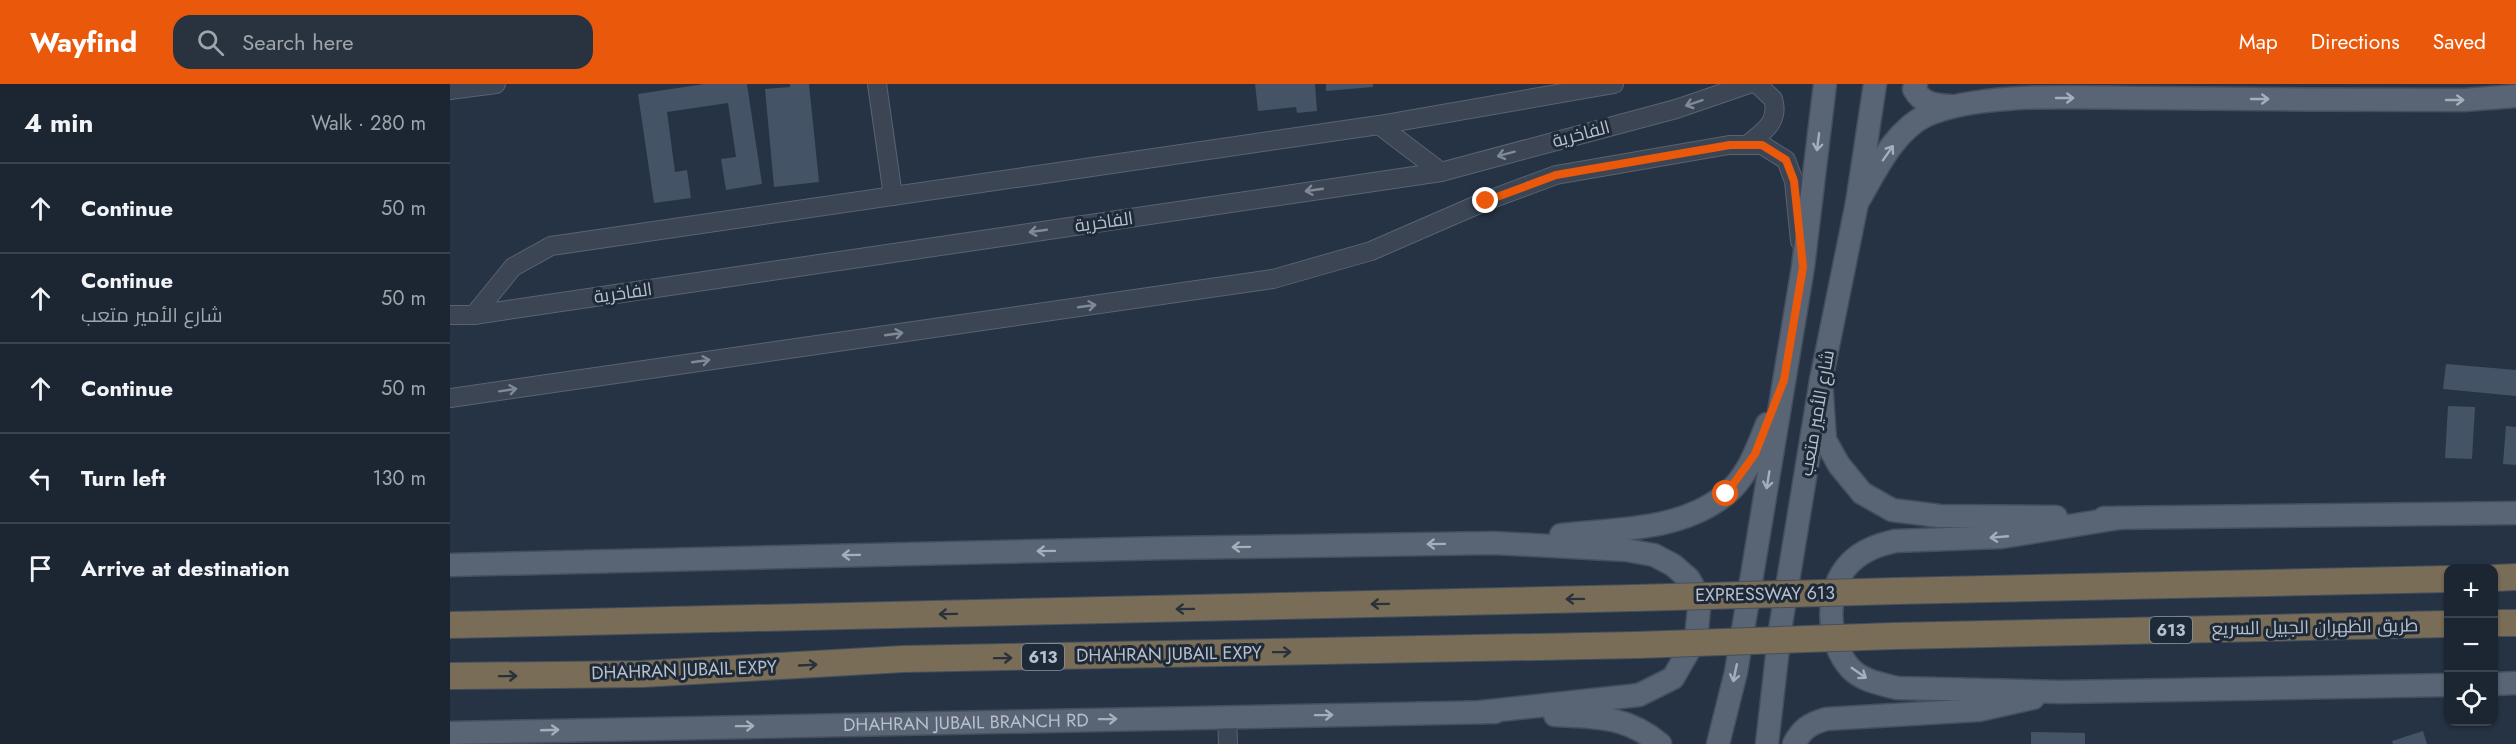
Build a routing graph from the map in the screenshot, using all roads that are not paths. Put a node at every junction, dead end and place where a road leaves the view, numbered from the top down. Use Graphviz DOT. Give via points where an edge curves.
graph roads {
  1 [pos="496,84"];
  2 [pos="877,84"];
  3 [pos="1614,84"];
  4 [pos="1749,84"];
  5 [pos="1757,84"];
  6 [pos="1825,84"];
  7 [pos="1875,84"];
  8 [pos="1916,84"];
  9 [pos="450,90"];
  10 [pos="2516,96"];
  11 [pos="1953,106"];
  12 [pos="1379,125"];
  13 [pos="1747,145"];
  14 [pos="1441,171"];
  15 [pos="893,196"];
  16 [pos="1857,203"];
  17 [pos="1803,267"];
  18 [pos="450,315"];
  19 [pos="474,315"];
  20 [pos="1784,380"];
  21 [pos="1821,380"];
  22 [pos="450,398"];
  23 [pos="2516,513"];
  24 [pos="2119,518"];
  25 [pos="1494,543"];
  26 [pos="450,565"];
  27 [pos="2516,577"];
  28 [pos="2498,578"];
  29 [pos="2444,579"];
  30 [pos="2498,623"];
  31 [pos="2516,623"];
  32 [pos="2444,624"];
  33 [pos="450,625"];
  34 [pos="1637,645"];
  35 [pos="450,676"];
  36 [pos="2516,683"];
  37 [pos="2498,684"];
  38 [pos="2444,685"];
  39 [pos="2061,692"];
  40 [pos="1481,712"];
  41 [pos="1227,717"];
  42 [pos="450,733"];
  43 [pos="1228,744"];
  44 [pos="1660,744"];
  45 [pos="1718,744"];
  46 [pos="1767,744"];
  47 [pos="1794,744"];
  1 -- 9 [label="street"];
  2 -- 15 [label="street"];
  3 -- 12 [label="street"];
  4 -- 14 [label="street, الفاخرية, one-way" via="1676,109"];
  5 -- 13 [label="street" via="1773,99 1774,118 1768,129"];
  6 -- 17 [label="main road, شارع الأمير متعب, one-way"];
  7 -- 16 [label="main road, شارع الأمير متعب"];
  8 -- 11 [label="main road" via="1919,99"];
  11 -- 10 [label="main road, one-way" via="2054,98 2464,100"];
  16 -- 11 [label="main road, one-way" via="1903,133 1926,116"];
  12 -- 14 [label="street"];
  12 -- 15 [label="street"];
  13 -- 17 [label="street" via="1762,145 1786,160 1794,181"];
  22 -- 13 [label="street, one-way" via="1273,279 1371,250 1556,175"];
  14 -- 19 [label="street, الفاخرية, one-way"];
  15 -- 19 [label="street" via="551,246 513,267"];
  16 -- 21 [label="main road, شارع الأمير متعب"];
  17 -- 20 [label="main road, شارع الأمير متعب"];
  18 -- 19 [label="street, الفاخرية"];
  20 -- 25 [label="main road" via="1755,454 1742,475 1726,494 1703,510 1680,520"];
  20 -- 45 [label="main road, شارع الأمير متعب, one-way" via="1736,672"];
  21 -- 24 [label="main road" via="1825,440 1862,493 1892,510 1940,516"];
  21 -- 46 [label="main road, شارع الأمير متعب" via="1780,630"];
  23 -- 24 [label="main road"];
  24 -- 39 [label="main road, one-way" via="2002,537 1878,544 1849,564 1839,580 1833,602 1833,634 1852,670 1873,683 1897,688"];
  25 -- 26 [label="main road, one-way"];
  25 -- 40 [label="main road" via="1654,555 1689,579 1700,599 1699,618 1696,638 1685,662 1673,678 1658,687 1639,695"];
  27 -- 28 [label="highway"];
  29 -- 33 [label="highway, EXPRESSWAY 613, one-way, bridge"];
  30 -- 31 [label="highway"];
  32 -- 34 [label="highway, طريق الظهران الجبيل السريع / 613, bridge"];
  35 -- 34 [label="highway, DHAHRAN JUBAIL EXPY / 613, one-way" via="642,674 903,659"];
  36 -- 37 [label="main road"];
  38 -- 39 [label="main road"];
  39 -- 47 [label="main road" via="1979,710 1826,719 1806,727"];
  41 -- 40 [label="main road, DHAHRAN JUBAIL BRANCH RD, one-way"];
  40 -- 44 [label="main road" via="1601,717 1635,726"];
  42 -- 41 [label="main road, DHAHRAN JUBAIL BRANCH RD, one-way"];
  41 -- 43 [label="street"];
}
